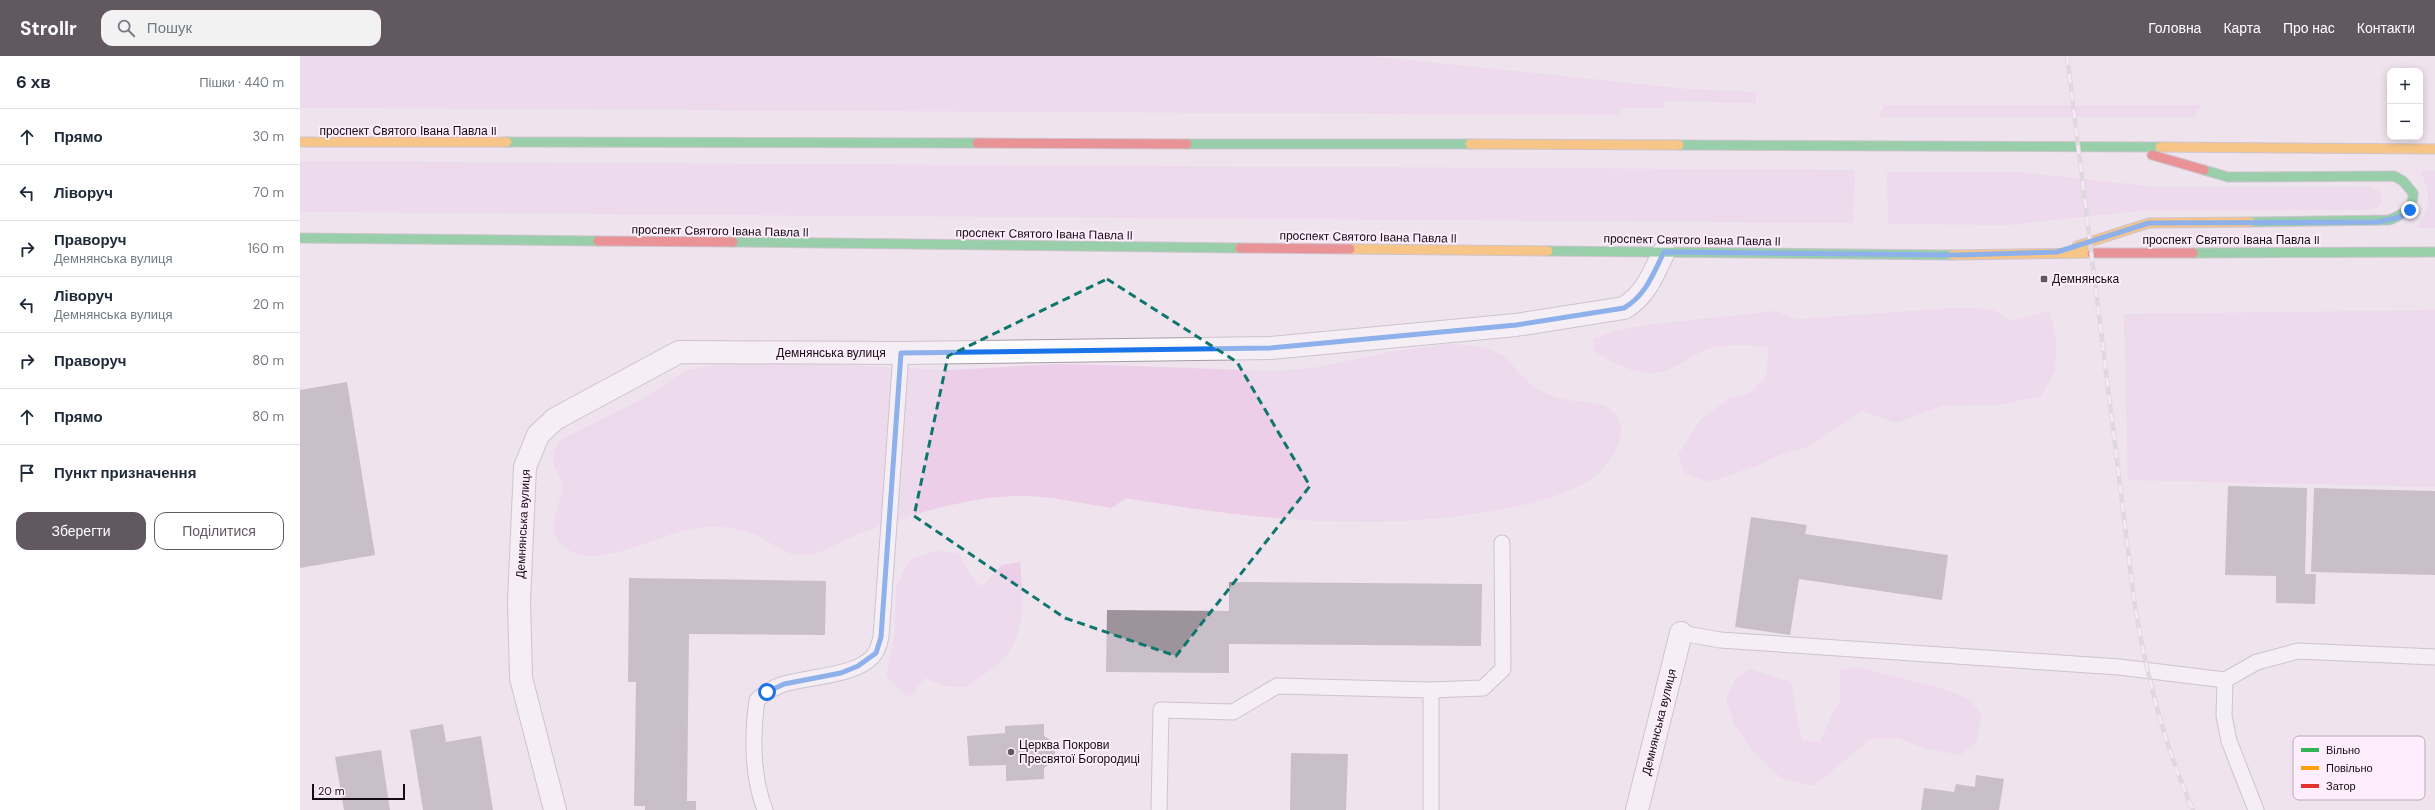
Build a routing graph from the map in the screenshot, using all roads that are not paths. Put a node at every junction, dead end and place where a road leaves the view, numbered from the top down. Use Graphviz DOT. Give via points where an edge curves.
graph roads {
  1 [pos="300,142"];
  2 [pos="2124,148"];
  3 [pos="2435,149"];
  4 [pos="300,238"];
  5 [pos="1664,252"];
  6 [pos="2057,252"];
  7 [pos="2435,252"];
  8 [pos="901,353"];
  9 [pos="1502,543"];
  10 [pos="1681,633"];
  11 [pos="2435,657"];
  12 [pos="2225,680"];
  13 [pos="1431,690"];
  14 [pos="555,810"];
  15 [pos="766,810"];
  16 [pos="1159,810"];
  17 [pos="1431,810"];
  18 [pos="1637,810"];
  19 [pos="2256,810"];
  1 -- 2 [label="main road, проспект Святого Івана Павла II" via="1854,145"];
  2 -- 3 [label="main road, проспект Святого Івана Павла II"];
  2 -- 6 [label="main road" via="2228,177 2394,176 2405,180 2411,188 2414,200 2410,210 2390,220 2149,223"];
  4 -- 5 [label="main road, проспект Святого Івана Павла II"];
  5 -- 6 [label="main road, проспект Святого Івана Павла II" via="1958,255"];
  5 -- 8 [label="street, Демнянська вулиця" via="1646,289 1637,300 1624,308 1516,325 1270,348"];
  6 -- 7 [label="main road, проспект Святого Івана Павла II"];
  8 -- 14 [label="street, Демнянська вулиця" via="679,352 555,419 538,435 525,467 519,601 521,678"];
  8 -- 15 [label="lane" via="881,637 876,653 858,666 841,673 784,684 757,700 755,777"];
  9 -- 13 [label="lane" via="1503,668 1483,688"];
  10 -- 12 [label="lane" via="1720,640 2119,667"];
  10 -- 18 [label="street, Демнянська вулиця"];
  11 -- 12 [label="lane" via="2298,651 2257,662"];
  12 -- 19 [label="lane" via="2224,716 2229,741"];
  13 -- 16 [label="lane" via="1277,686 1233,712 1161,710"];
  13 -- 17 [label="lane"];
}
